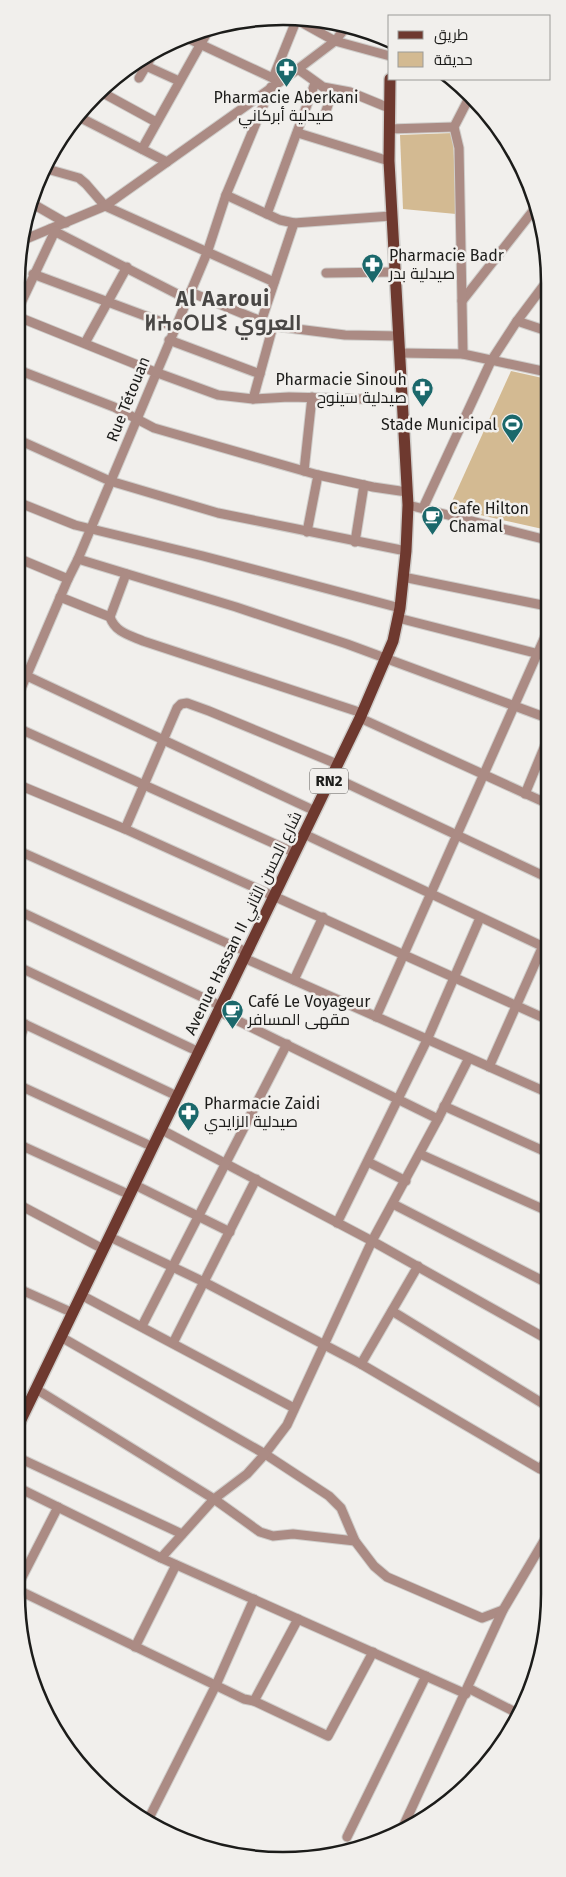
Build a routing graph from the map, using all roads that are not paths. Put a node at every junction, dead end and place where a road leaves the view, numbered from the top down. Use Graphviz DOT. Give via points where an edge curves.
graph roads {
  1 [pos="295,26"];
  2 [pos="307,26"];
  3 [pos="342,32"];
  4 [pos="204,38"];
  5 [pos="194,41"];
  6 [pos="335,41"];
  7 [pos="201,44"];
  8 [pos="388,55"];
  9 [pos="146,66"];
  10 [pos="298,69"];
  11 [pos="139,78"];
  12 [pos="390,80"];
  13 [pos="179,81"];
  14 [pos="274,82"];
  15 [pos="315,83"];
  16 [pos="333,90"];
  17 [pos="106,96"];
  18 [pos="467,103"];
  19 [pos="389,108"];
  20 [pos="325,114"];
  21 [pos="84,119"];
  22 [pos="156,122"];
  23 [pos="454,127"];
  24 [pos="389,128"];
  25 [pos="298,133"];
  26 [pos="142,149"];
  27 [pos="389,161"];
  28 [pos="167,162"];
  29 [pos="51,170"];
  30 [pos="226,195"];
  31 [pos="105,206"];
  32 [pos="37,207"];
  33 [pos="531,213"];
  34 [pos="266,214"];
  35 [pos="391,216"];
  36 [pos="66,223"];
  37 [pos="294,223"];
  38 [pos="52,230"];
  39 [pos="29,237"];
  40 [pos="207,253"];
  41 [pos="127,267"];
  42 [pos="394,272"];
  43 [pos="33,274"];
  44 [pos="326,274"];
  45 [pos="274,282"];
  46 [pos="541,290"];
  47 [pos="25,293"];
  48 [pos="188,296"];
  49 [pos="462,301"];
  50 [pos="108,302"];
  51 [pos="25,320"];
  52 [pos="517,321"];
  53 [pos="261,322"];
  54 [pos="273,326"];
  55 [pos="174,327"];
  56 [pos="541,329"];
  57 [pos="399,336"];
  58 [pos="169,340"];
  59 [pos="85,343"];
  60 [pos="400,353"];
  61 [pos="463,354"];
  62 [pos="491,361"];
  63 [pos="541,371"];
  64 [pos="155,372"];
  65 [pos="25,373"];
  66 [pos="260,374"];
  67 [pos="312,397"];
  68 [pos="253,399"];
  69 [pos="403,400"];
  70 [pos="136,418"];
  71 [pos="25,443"];
  72 [pos="304,471"];
  73 [pos="318,474"];
  74 [pos="110,481"];
  75 [pos="364,485"];
  76 [pos="407,492"];
  77 [pos="25,505"];
  78 [pos="408,505"];
  79 [pos="423,508"];
  80 [pos="92,529"];
  81 [pos="307,532"];
  82 [pos="541,538"];
  83 [pos="355,542"];
  84 [pos="406,551"];
  85 [pos="78,559"];
  86 [pos="25,561"];
  87 [pos="126,574"];
  88 [pos="403,577"];
  89 [pos="68,579"];
  90 [pos="60,597"];
  91 [pos="541,605"];
  92 [pos="399,613"];
  93 [pos="110,617"];
  94 [pos="541,655"];
  95 [pos="541,657"];
  96 [pos="387,659"];
  97 [pos="27,676"];
  98 [pos="25,680"];
  99 [pos="515,706"];
  100 [pos="361,716"];
  101 [pos="541,716"];
  102 [pos="25,731"];
  103 [pos="164,741"];
  104 [pos="541,755"];
  105 [pos="337,764"];
  106 [pos="331,776"];
  107 [pos="484,776"];
  108 [pos="144,784"];
  109 [pos="25,787"];
  110 [pos="525,794"];
  111 [pos="541,802"];
  112 [pos="315,810"];
  113 [pos="125,829"];
  114 [pos="304,834"];
  115 [pos="457,836"];
  116 [pos="295,853"];
  117 [pos="25,854"];
  118 [pos="541,874"];
  119 [pos="274,895"];
  120 [pos="432,895"];
  121 [pos="25,915"];
  122 [pos="324,917"];
  123 [pos="480,918"];
  124 [pos="541,942"];
  125 [pos="404,953"];
  126 [pos="541,953"];
  127 [pos="245,955"];
  128 [pos="25,970"];
  129 [pos="453,977"];
  130 [pos="294,980"];
  131 [pos="516,1006"];
  132 [pos="220,1009"];
  133 [pos="376,1017"];
  134 [pos="541,1017"];
  135 [pos="25,1023"];
  136 [pos="427,1040"];
  137 [pos="287,1044"];
  138 [pos="199,1052"];
  139 [pos="469,1058"];
  140 [pos="489,1067"];
  141 [pos="25,1088"];
  142 [pos="541,1090"];
  143 [pos="177,1096"];
  144 [pos="398,1101"];
  145 [pos="444,1106"];
  146 [pos="438,1119"];
  147 [pos="162,1130"];
  148 [pos="153,1146"];
  149 [pos="25,1147"];
  150 [pos="541,1150"];
  151 [pos="420,1154"];
  152 [pos="368,1162"];
  153 [pos="225,1163"];
  154 [pos="256,1179"];
  155 [pos="406,1181"];
  156 [pos="132,1190"];
  157 [pos="393,1204"];
  158 [pos="25,1208"];
  159 [pos="541,1208"];
  160 [pos="197,1215"];
  161 [pos="338,1223"];
  162 [pos="230,1232"];
  163 [pos="110,1236"];
  164 [pos="372,1240"];
  165 [pos="103,1250"];
  166 [pos="172,1266"];
  167 [pos="418,1266"];
  168 [pos="541,1280"];
  169 [pos="204,1282"];
  170 [pos="25,1291"];
  171 [pos="81,1295"];
  172 [pos="392,1310"];
  173 [pos="73,1312"];
  174 [pos="142,1326"];
  175 [pos="541,1336"];
  176 [pos="61,1337"];
  177 [pos="173,1343"];
  178 [pos="325,1344"];
  179 [pos="361,1364"];
  180 [pos="36,1389"];
  181 [pos="541,1403"];
  182 [pos="294,1408"];
  183 [pos="25,1411"];
  184 [pos="265,1454"];
  185 [pos="25,1460"];
  186 [pos="541,1467"];
  187 [pos="25,1491"];
  188 [pos="214,1499"];
  189 [pos="58,1507"];
  190 [pos="182,1534"];
  191 [pos="355,1541"];
  192 [pos="541,1546"];
  193 [pos="161,1558"];
  194 [pos="176,1564"];
  195 [pos="25,1571"];
  196 [pos="25,1593"];
  197 [pos="254,1599"];
  198 [pos="503,1610"];
  199 [pos="298,1619"];
  200 [pos="136,1647"];
  201 [pos="373,1652"];
  202 [pos="426,1676"];
  203 [pos="216,1685"];
  204 [pos="467,1691"];
  205 [pos="254,1701"];
  206 [pos="512,1711"];
  207 [pos="151,1815"];
  208 [pos="406,1820"];
  209 [pos="347,1837"];
  1 -- 14 [label="street"];
  2 -- 6 [label="street"];
  3 -- 6 [label="street"];
  4 -- 7 [label="street"];
  5 -- 7 [label="street"];
  6 -- 8 [label="street"];
  6 -- 10 [label="street"];
  7 -- 13 [label="street"];
  7 -- 14 [label="street"];
  9 -- 11 [label="street"];
  9 -- 13 [label="street"];
  10 -- 14 [label="street"];
  10 -- 15 [label="street"];
  12 -- 19 [label="main road, Avenue Hassan II شارع الحسن الثاني / RN2"];
  13 -- 22 [label="street"];
  14 -- 28 [label="street"];
  14 -- 30 [label="street"];
  15 -- 16 [label="street"];
  15 -- 25 [label="street"];
  16 -- 19 [label="street" via="350,92"];
  16 -- 20 [label="street"];
  17 -- 22 [label="street"];
  18 -- 23 [label="street"];
  19 -- 24 [label="main road, Avenue Hassan II شارع الحسن الثاني / RN2"];
  21 -- 26 [label="street"];
  22 -- 26 [label="street"];
  23 -- 24 [label="street"];
  23 -- 49 [label="street" via="459,148"];
  24 -- 27 [label="main road, Avenue Hassan II شارع الحسن الثاني / RN2"];
  25 -- 27 [label="street"];
  25 -- 34 [label="street"];
  26 -- 28 [label="street"];
  27 -- 35 [label="main road, Avenue Hassan II شارع الحسن الثاني / RN2"];
  28 -- 31 [label="street"];
  29 -- 31 [label="street" via="78,178"];
  30 -- 34 [label="street"];
  30 -- 40 [label="street, Rue Tétouan"];
  31 -- 36 [label="street"];
  31 -- 40 [label="street"];
  32 -- 36 [label="street"];
  33 -- 49 [label="street"];
  34 -- 37 [label="street"];
  35 -- 37 [label="street"];
  35 -- 42 [label="main road, Avenue Hassan II شارع الحسن الثاني / RN2"];
  36 -- 38 [label="street"];
  37 -- 45 [label="street"];
  38 -- 39 [label="street"];
  38 -- 41 [label="street"];
  38 -- 43 [label="street"];
  40 -- 45 [label="street"];
  40 -- 48 [label="street, Rue Tétouan"];
  41 -- 48 [label="street"];
  41 -- 50 [label="street"];
  42 -- 44 [label="street"];
  42 -- 57 [label="main road, Avenue Hassan II شارع الحسن الثاني / RN2"];
  43 -- 47 [label="street"];
  43 -- 50 [label="street"];
  45 -- 53 [label="street"];
  46 -- 52 [label="street"];
  48 -- 53 [label="street"];
  48 -- 55 [label="street, Rue Tétouan"];
  49 -- 61 [label="street"];
  50 -- 55 [label="street"];
  50 -- 59 [label="street"];
  51 -- 59 [label="street"];
  52 -- 56 [label="street"];
  52 -- 62 [label="street"];
  53 -- 54 [label="street"];
  54 -- 57 [label="street" via="345,335"];
  54 -- 66 [label="street"];
  55 -- 58 [label="street, Rue Tétouan"];
  57 -- 60 [label="main road, Avenue Hassan II شارع الحسن الثاني / RN2"];
  58 -- 64 [label="street, Rue Tétouan"];
  58 -- 66 [label="street"];
  59 -- 64 [label="street"];
  60 -- 61 [label="street"];
  60 -- 69 [label="main road, Avenue Hassan II شارع الحسن الثاني / RN2"];
  61 -- 62 [label="street"];
  62 -- 63 [label="street"];
  62 -- 79 [label="street"];
  64 -- 68 [label="street" via="218,395"];
  64 -- 70 [label="street, Rue Tétouan"];
  65 -- 70 [label="street"];
  66 -- 68 [label="street"];
  67 -- 68 [label="street"];
  67 -- 69 [label="street"];
  67 -- 72 [label="street"];
  69 -- 76 [label="main road, Avenue Hassan II شارع الحسن الثاني / RN2"];
  70 -- 72 [label="street" via="154,428"];
  70 -- 74 [label="street, Rue Tétouan"];
  71 -- 74 [label="street"];
  72 -- 73 [label="street"];
  73 -- 75 [label="street"];
  73 -- 81 [label="street"];
  74 -- 80 [label="street, Rue Tétouan"];
  74 -- 81 [label="street" via="218,513"];
  75 -- 76 [label="street"];
  75 -- 83 [label="street"];
  76 -- 78 [label="main road, Avenue Hassan II شارع الحسن الثاني / RN2"];
  77 -- 80 [label="street" via="75,526"];
  78 -- 79 [label="street"];
  78 -- 84 [label="main road, Avenue Hassan II شارع الحسن الثاني / RN2"];
  79 -- 82 [label="street"];
  80 -- 85 [label="street, Rue Tétouan"];
  80 -- 92 [label="street"];
  81 -- 83 [label="street"];
  83 -- 84 [label="street"];
  84 -- 88 [label="main road, Avenue Hassan II شارع الحسن الثاني / RN2"];
  85 -- 87 [label="street"];
  85 -- 89 [label="street, Rue Tétouan"];
  86 -- 89 [label="street"];
  87 -- 93 [label="street"];
  87 -- 96 [label="street" via="236,607"];
  88 -- 91 [label="street"];
  88 -- 92 [label="main road, Avenue Hassan II شارع الحسن الثاني / RN2"];
  89 -- 90 [label="street, Rue Tétouan"];
  90 -- 93 [label="street"];
  90 -- 97 [label="street, Rue Tétouan"];
  92 -- 94 [label="street"];
  92 -- 96 [label="main road, Avenue Hassan II شارع الحسن الثاني / RN2"];
  93 -- 100 [label="street" via="119,631 142,641"];
  95 -- 99 [label="street"];
  96 -- 99 [label="street"];
  96 -- 100 [label="main road, Avenue Hassan II شارع الحسن الثاني / RN2"];
  97 -- 98 [label="street, Rue Tétouan"];
  97 -- 103 [label="street"];
  99 -- 101 [label="street"];
  99 -- 107 [label="street"];
  100 -- 105 [label="main road, Avenue Hassan II شارع الحسن الثاني / RN2"];
  100 -- 107 [label="street"];
  102 -- 108 [label="street"];
  103 -- 105 [label="street" via="177,708 187,703"];
  103 -- 108 [label="street"];
  103 -- 112 [label="street"];
  104 -- 110 [label="street"];
  105 -- 106 [label="main road, Avenue Hassan II شارع الحسن الثاني / RN2"];
  106 -- 112 [label="main road, Avenue Hassan II شارع الحسن الثاني / RN2"];
  106 -- 115 [label="street"];
  107 -- 110 [label="street"];
  107 -- 115 [label="street"];
  108 -- 113 [label="street"];
  108 -- 116 [label="street"];
  109 -- 113 [label="street"];
  110 -- 111 [label="street"];
  112 -- 114 [label="main road, Avenue Hassan II شارع الحسن الثاني / RN2"];
  113 -- 119 [label="street"];
  114 -- 116 [label="main road, Avenue Hassan II شارع الحسن الثاني / RN2"];
  114 -- 120 [label="street"];
  115 -- 118 [label="street"];
  115 -- 120 [label="street"];
  116 -- 119 [label="main road, Avenue Hassan II شارع الحسن الثاني / RN2"];
  117 -- 127 [label="street"];
  119 -- 122 [label="street"];
  119 -- 127 [label="main road, Avenue Hassan II شارع الحسن الثاني / RN2"];
  120 -- 123 [label="street"];
  120 -- 125 [label="street"];
  121 -- 132 [label="street"];
  122 -- 125 [label="street"];
  122 -- 130 [label="street"];
  123 -- 124 [label="street"];
  123 -- 129 [label="street"];
  125 -- 129 [label="street"];
  125 -- 133 [label="street"];
  126 -- 131 [label="street"];
  127 -- 130 [label="street"];
  127 -- 132 [label="main road, Avenue Hassan II شارع الحسن الثاني / RN2"];
  128 -- 138 [label="street"];
  129 -- 131 [label="street"];
  129 -- 136 [label="street"];
  130 -- 133 [label="street"];
  131 -- 134 [label="street"];
  131 -- 140 [label="street"];
  132 -- 137 [label="street"];
  132 -- 138 [label="main road, Avenue Hassan II شارع الحسن الثاني / RN2"];
  133 -- 136 [label="street"];
  135 -- 143 [label="street"];
  136 -- 139 [label="street"];
  136 -- 144 [label="street"];
  137 -- 144 [label="street"];
  137 -- 153 [label="street"];
  138 -- 143 [label="main road, Avenue Hassan II شارع الحسن الثاني / RN2"];
  139 -- 140 [label="street"];
  139 -- 145 [label="street"];
  140 -- 142 [label="street"];
  141 -- 148 [label="street"];
  143 -- 147 [label="main road, Avenue Hassan II شارع الحسن الثاني / RN2"];
  144 -- 146 [label="street"];
  144 -- 152 [label="street"];
  145 -- 146 [label="street"];
  145 -- 150 [label="street"];
  146 -- 151 [label="street"];
  147 -- 148 [label="main road, Avenue Hassan II شارع الحسن الثاني / RN2"];
  147 -- 153 [label="street"];
  148 -- 156 [label="main road, Avenue Hassan II شارع الحسن الثاني / RN2"];
  149 -- 156 [label="street"];
  151 -- 155 [label="street"];
  151 -- 159 [label="street"];
  152 -- 155 [label="street"];
  152 -- 161 [label="street"];
  153 -- 154 [label="street"];
  153 -- 160 [label="street"];
  154 -- 161 [label="street"];
  154 -- 162 [label="street"];
  155 -- 157 [label="street"];
  156 -- 160 [label="street"];
  156 -- 163 [label="main road, Avenue Hassan II شارع الحسن الثاني / RN2"];
  157 -- 164 [label="street"];
  157 -- 168 [label="street"];
  158 -- 165 [label="street"];
  160 -- 162 [label="street"];
  160 -- 166 [label="street"];
  161 -- 164 [label="street"];
  162 -- 169 [label="street"];
  163 -- 165 [label="main road, Avenue Hassan II شارع الحسن الثاني / RN2"];
  163 -- 166 [label="street"];
  164 -- 167 [label="street"];
  164 -- 178 [label="street"];
  165 -- 171 [label="main road, Avenue Hassan II شارع الحسن الثاني / RN2"];
  166 -- 169 [label="street"];
  166 -- 174 [label="street"];
  167 -- 172 [label="street"];
  167 -- 175 [label="street"];
  169 -- 177 [label="street"];
  169 -- 178 [label="street"];
  170 -- 173 [label="street"];
  171 -- 173 [label="main road, Avenue Hassan II شارع الحسن الثاني / RN2"];
  171 -- 174 [label="street"];
  172 -- 179 [label="street"];
  172 -- 181 [label="street"];
  173 -- 176 [label="main road, Avenue Hassan II شارع الحسن الثاني / RN2"];
  174 -- 177 [label="street"];
  176 -- 180 [label="main road, Avenue Hassan II شارع الحسن الثاني / RN2"];
  176 -- 184 [label="street"];
  177 -- 182 [label="street"];
  178 -- 179 [label="street"];
  178 -- 182 [label="street"];
  179 -- 186 [label="street"];
  180 -- 183 [label="main road, Avenue Hassan II شارع الحسن الثاني / RN2"];
  180 -- 188 [label="street"];
  182 -- 184 [label="street" via="282,1434"];
  184 -- 188 [label="street" via="248,1474"];
  184 -- 191 [label="street" via="329,1496 341,1508"];
  185 -- 190 [label="street"];
  187 -- 189 [label="street"];
  188 -- 190 [label="street"];
  188 -- 191 [label="street" via="268,1535 294,1534"];
  189 -- 193 [label="street"];
  189 -- 195 [label="street"];
  190 -- 193 [label="street"];
  191 -- 198 [label="street" via="387,1578 410,1589 482,1618"];
  192 -- 198 [label="street"];
  193 -- 194 [label="street"];
  194 -- 197 [label="street"];
  194 -- 200 [label="street"];
  196 -- 200 [label="street"];
  197 -- 199 [label="street"];
  197 -- 203 [label="street"];
  198 -- 204 [label="street"];
  199 -- 201 [label="street"];
  199 -- 205 [label="street"];
  200 -- 203 [label="street"];
  201 -- 202 [label="street"];
  201 -- 205 [label="street" via="328,1736"];
  202 -- 204 [label="street"];
  202 -- 209 [label="street"];
  203 -- 205 [label="street"];
  203 -- 207 [label="street"];
  204 -- 206 [label="street"];
  204 -- 208 [label="street"];
}
